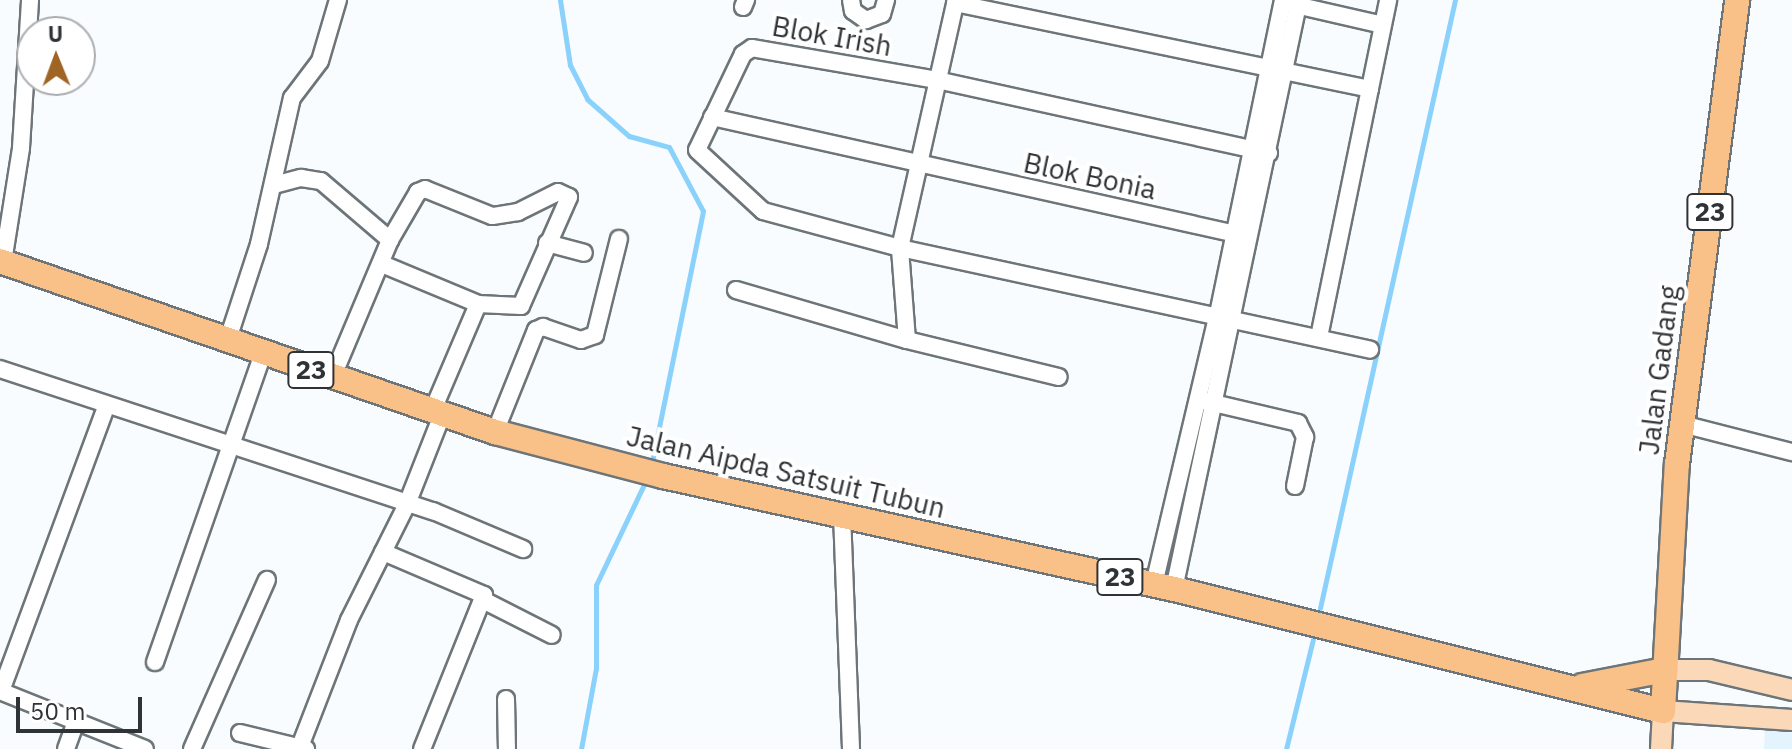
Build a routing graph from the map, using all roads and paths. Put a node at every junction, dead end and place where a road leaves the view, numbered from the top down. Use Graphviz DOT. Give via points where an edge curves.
graph roads {
  1 [pos="30,0"];
  2 [pos="338,0"];
  3 [pos="851,0"];
  4 [pos="1388,0"];
  5 [pos="1737,0"];
  6 [pos="887,1"];
  7 [pos="1287,1"];
  8 [pos="956,2"];
  9 [pos="1383,25"];
  10 [pos="1276,73"];
  11 [pos="937,80"];
  12 [pos="1370,89"];
  13 [pos="712,117"];
  14 [pos="1260,151"];
  15 [pos="919,167"];
  16 [pos="274,185"];
  17 [pos="1243,235"];
  18 [pos="619,239"];
  19 [pos="390,240"];
  20 [pos="547,243"];
  21 [pos="900,248"];
  22 [pos="584,253"];
  23 [pos="2,262"];
  24 [pos="382,264"];
  25 [pos="736,290"];
  26 [pos="478,304"];
  27 [pos="1226,316"];
  28 [pos="1319,337"];
  29 [pos="228,339"];
  30 [pos="907,340"];
  31 [pos="1370,350"];
  32 [pos="263,353"];
  33 [pos="0,369"];
  34 [pos="1059,377"];
  35 [pos="332,378"];
  36 [pos="1207,401"];
  37 [pos="106,407"];
  38 [pos="437,414"];
  39 [pos="1682,424"];
  40 [pos="495,432"];
  41 [pos="228,443"];
  42 [pos="1792,452"];
  43 [pos="1295,486"];
  44 [pos="407,504"];
  45 [pos="842,514"];
  46 [pos="523,549"];
  47 [pos="383,552"];
  48 [pos="267,580"];
  49 [pos="1164,586"];
  50 [pos="483,600"];
  51 [pos="552,635"];
  52 [pos="155,662"];
  53 [pos="1665,670"];
  54 [pos="1575,686"];
  55 [pos="1792,690"];
  56 [pos="1,691"];
  57 [pos="506,699"];
  58 [pos="1663,711"];
  59 [pos="1792,720"];
  60 [pos="76,722"];
  61 [pos="240,733"];
  62 [pos="302,748"];
  63 [pos="66,749"];
  64 [pos="145,749"];
  65 [pos="192,749"];
  66 [pos="422,749"];
  67 [pos="507,749"];
  68 [pos="851,749"];
  69 [pos="1661,749"];
  1 -- 23 [label="street" via="21,148"];
  2 -- 16 [label="street" via="320,61 292,98"];
  3 -- 6 [label="street" via="853,11 866,20 882,14"];
  4 -- 9 [label="street"];
  5 -- 39 [label="highway, Jalan Gadang / 23"];
  7 -- 9 [label="street"];
  7 -- 10 [label="street"];
  8 -- 10 [label="street"];
  8 -- 11 [label="street"];
  9 -- 12 [label="street"];
  10 -- 12 [label="street"];
  10 -- 14 [label="street"];
  11 -- 13 [label="street, Blok Irish" via="752,48 743,54"];
  11 -- 14 [label="street"];
  11 -- 15 [label="street"];
  12 -- 28 [label="street"];
  13 -- 15 [label="street, Blok Bonia"];
  13 -- 21 [label="street" via="697,146 699,154 763,211"];
  14 -- 17 [label="street"];
  15 -- 17 [label="street, Blok Bonia"];
  15 -- 21 [label="street"];
  16 -- 19 [label="street" via="301,178 321,181"];
  16 -- 29 [label="street"];
  17 -- 27 [label="street"];
  18 -- 40 [label="street" via="595,335 581,340 543,327 536,330"];
  19 -- 20 [label="street" via="418,192 425,189 492,216 566,193 569,197"];
  19 -- 24 [label="street"];
  20 -- 22 [label="street"];
  20 -- 26 [label="street" via="521,306"];
  21 -- 27 [label="street"];
  21 -- 30 [label="street"];
  23 -- 29 [label="highway, Jalan Aipda Satsuit Tubun / 23"];
  24 -- 26 [label="street"];
  24 -- 35 [label="street"];
  25 -- 30 [label="street"];
  26 -- 38 [label="street"];
  27 -- 28 [label="street"];
  27 -- 36 [label="street"];
  28 -- 31 [label="street"];
  29 -- 32 [label="highway, Jalan Aipda Satsuit Tubun / 23"];
  30 -- 34 [label="street"];
  32 -- 35 [label="highway, Jalan Aipda Satsuit Tubun / 23"];
  32 -- 41 [label="street"];
  33 -- 37 [label="street"];
  35 -- 38 [label="highway, Jalan Aipda Satsuit Tubun / 23"];
  36 -- 43 [label="street" via="1298,423 1305,437"];
  36 -- 49 [label="street"];
  37 -- 41 [label="street" via="167,420"];
  37 -- 56 [label="street"];
  38 -- 40 [label="highway, Jalan Aipda Satsuit Tubun / 23"];
  38 -- 44 [label="street"];
  39 -- 42 [label="street"];
  39 -- 53 [label="highway, Jalan Gadang / 23"];
  40 -- 45 [label="highway, Jalan Aipda Satsuit Tubun / 23" via="663,476"];
  41 -- 44 [label="street"];
  41 -- 52 [label="street"];
  44 -- 46 [label="street"];
  44 -- 47 [label="street"];
  45 -- 49 [label="highway, Jalan Aipda Satsuit Tubun / 23"];
  45 -- 68 [label="street"];
  47 -- 50 [label="street" via="480,591"];
  47 -- 62 [label="street" via="349,620"];
  48 -- 65 [label="street"];
  49 -- 54 [label="highway, Jalan Aipda Satsuit Tubun / 23"];
  50 -- 51 [label="street"];
  50 -- 66 [label="street"];
  53 -- 54 [label="highway, Jalan Aipda Satsuit Tubun / 23"];
  53 -- 55 [label="main road" via="1709,670"];
  53 -- 58 [label="highway, Jalan Gadang"];
  54 -- 58 [label="highway, Jalan Aipda Satsuit Tubun / 23"];
  56 -- 60 [label="street"];
  57 -- 67 [label="street"];
  58 -- 59 [label="main road"];
  58 -- 69 [label="main road, Jalan Gadang"];
  60 -- 63 [label="street"];
  60 -- 64 [label="street"];
  61 -- 62 [label="street"];
}
